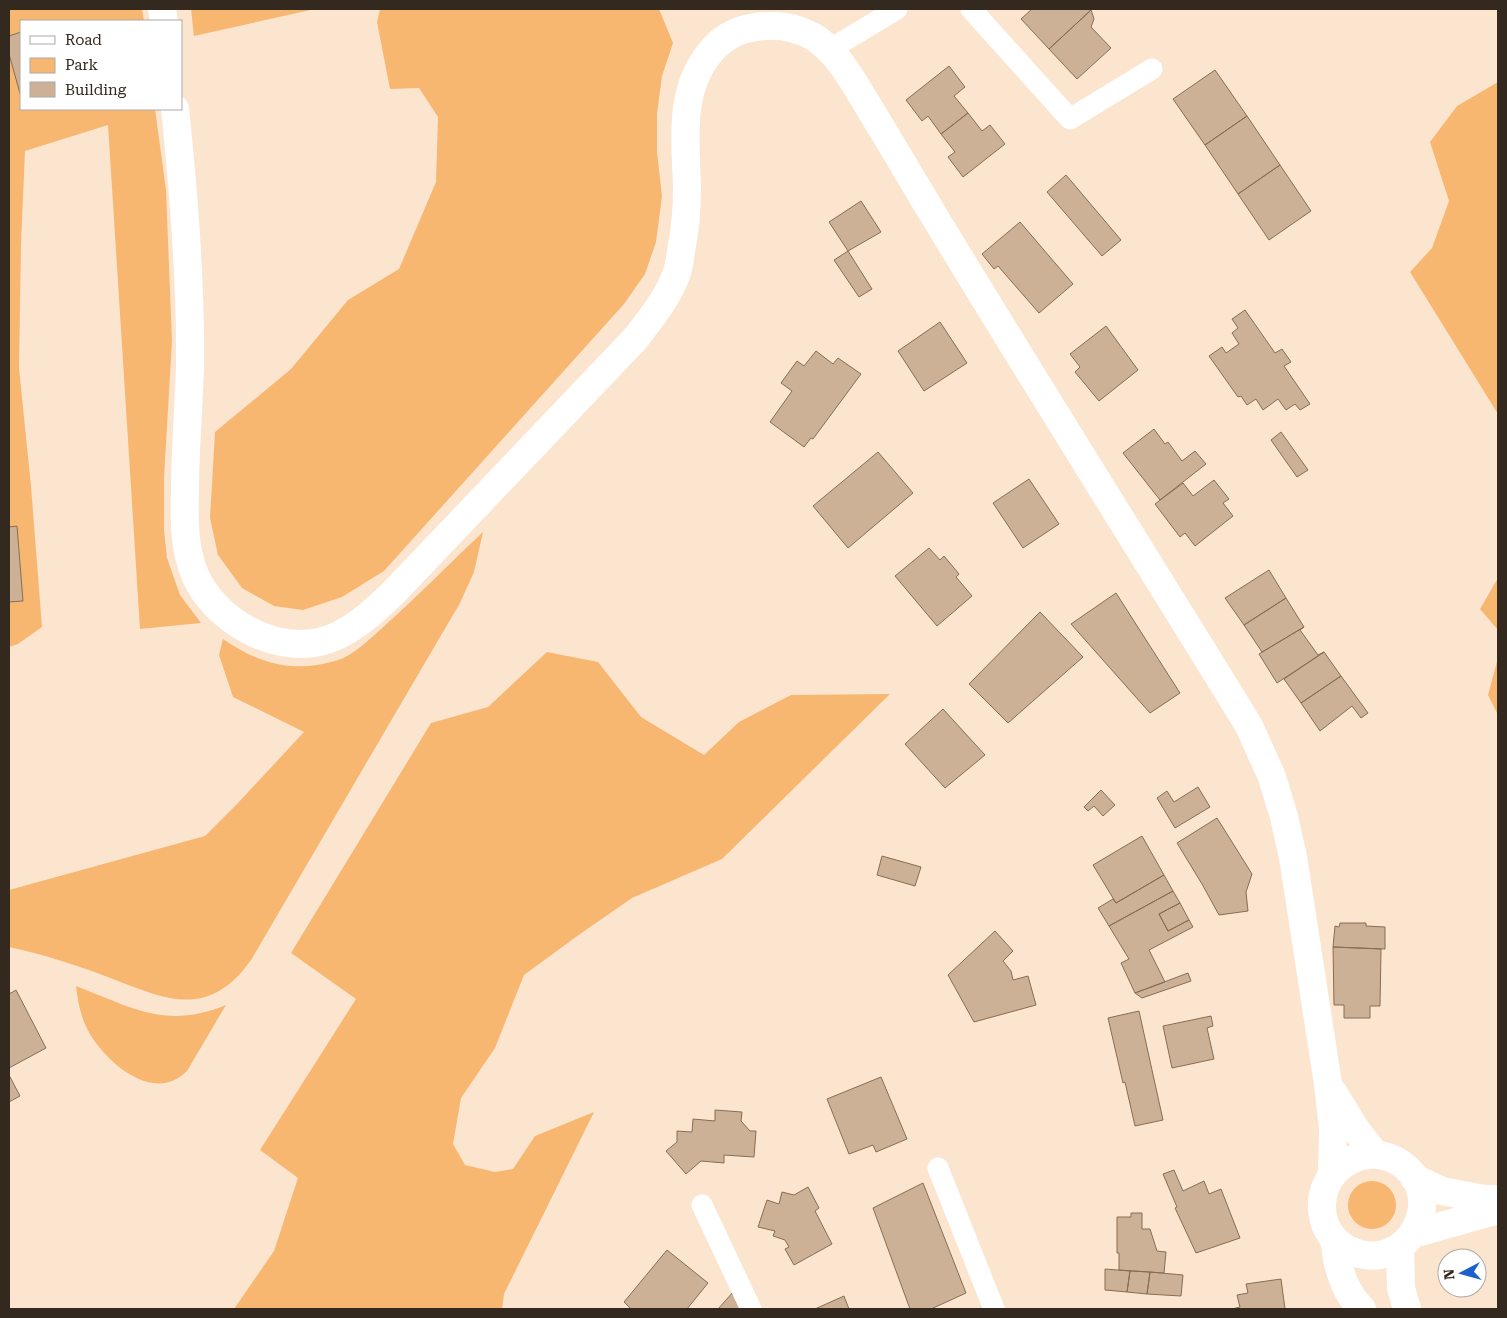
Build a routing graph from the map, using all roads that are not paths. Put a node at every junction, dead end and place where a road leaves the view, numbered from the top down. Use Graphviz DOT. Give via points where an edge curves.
graph roads {
  1 [pos="896,9"];
  2 [pos="971,9"];
  3 [pos="786,17"];
  4 [pos="829,50"];
  5 [pos="1152,69"];
  6 [pos="175,110"];
  7 [pos="1328,1084"];
  8 [pos="1375,1154"];
  9 [pos="938,1168"];
  10 [pos="1332,1173"];
  11 [pos="1414,1178"];
  12 [pos="1498,1199"];
  13 [pos="702,1205"];
  14 [pos="1498,1210"];
  15 [pos="1334,1239"];
  16 [pos="1406,1241"];
  17 [pos="751,1309"];
  18 [pos="994,1309"];
  19 [pos="1362,1309"];
  20 [pos="1407,1309"];
  1 -- 4 [label="street"];
  2 -- 5 [label="street" via="1070,119"];
  3 -- 4 [label="main road"];
  3 -- 6 [label="main road" via="738,31 715,46 698,71 686,106 685,234 676,274 658,309 636,338 394,592 354,626 320,642 305,644 271,640 228,617 206,594 195,575 187,548 184,511 190,303 184,192"];
  4 -- 7 [label="main road" via="848,73 1262,751 1284,817 1293,857"];
  7 -- 8 [label="main road"];
  7 -- 10 [label="main road" via="1333,1128"];
  8 -- 10 [label="main road" via="1358,1156"];
  8 -- 11 [label="main road" via="1398,1162"];
  9 -- 18 [label="street"];
  10 -- 15 [label="main road" via="1321,1199 1326,1227"];
  11 -- 12 [label="main road" via="1442,1191"];
  11 -- 16 [label="main road" via="1422,1206 1420,1221"];
  13 -- 17 [label="street"];
  14 -- 16 [label="main road"];
  15 -- 16 [label="main road" via="1348,1250 1365,1256 1383,1255"];
  15 -- 19 [label="main road" via="1343,1283"];
  16 -- 20 [label="main road" via="1401,1288"];
}
